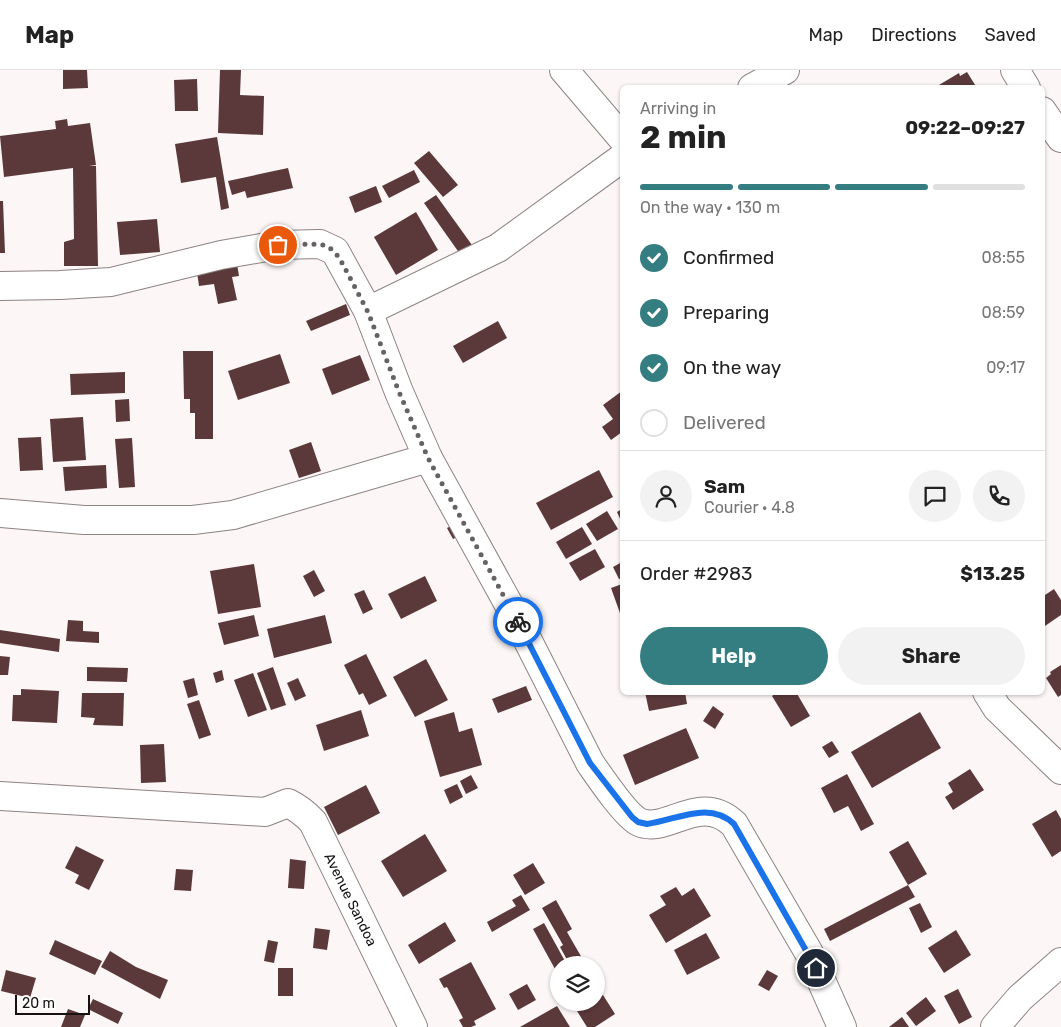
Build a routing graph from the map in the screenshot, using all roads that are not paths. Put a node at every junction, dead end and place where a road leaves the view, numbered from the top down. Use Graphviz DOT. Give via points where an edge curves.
graph roads {
  1 [pos="564,70"];
  2 [pos="784,70"];
  3 [pos="1015,70"];
  4 [pos="757,85"];
  5 [pos="1024,85"];
  6 [pos="1045,115"];
  7 [pos="620,136"];
  8 [pos="1061,138"];
  9 [pos="620,159"];
  10 [pos="0,286"];
  11 [pos="368,312"];
  12 [pos="428,458"];
  13 [pos="0,513"];
  14 [pos="988,695"];
  15 [pos="1061,770"];
  16 [pos="0,796"];
  17 [pos="1061,962"];
  18 [pos="413,1027"];
  19 [pos="842,1027"];
  20 [pos="995,1027"];
  1 -- 7 [label="street"];
  2 -- 4 [label="street"];
  3 -- 5 [label="street"];
  6 -- 8 [label="street"];
  9 -- 11 [label="street" via="498,248"];
  10 -- 11 [label="street" via="111,282 221,255 278,245 320,244 329,247 339,257"];
  11 -- 12 [label="street"];
  12 -- 13 [label="street" via="233,516 193,520 84,520"];
  12 -- 19 [label="street" via="520,624 578,743 604,784 638,822 647,824 704,811 721,813 734,824 809,953"];
  14 -- 15 [label="street" via="1003,714"];
  16 -- 18 [label="street, Avenue Sandoa" via="265,812 288,803 304,812 313,822"];
  17 -- 20 [label="street" via="1020,998"];
}
